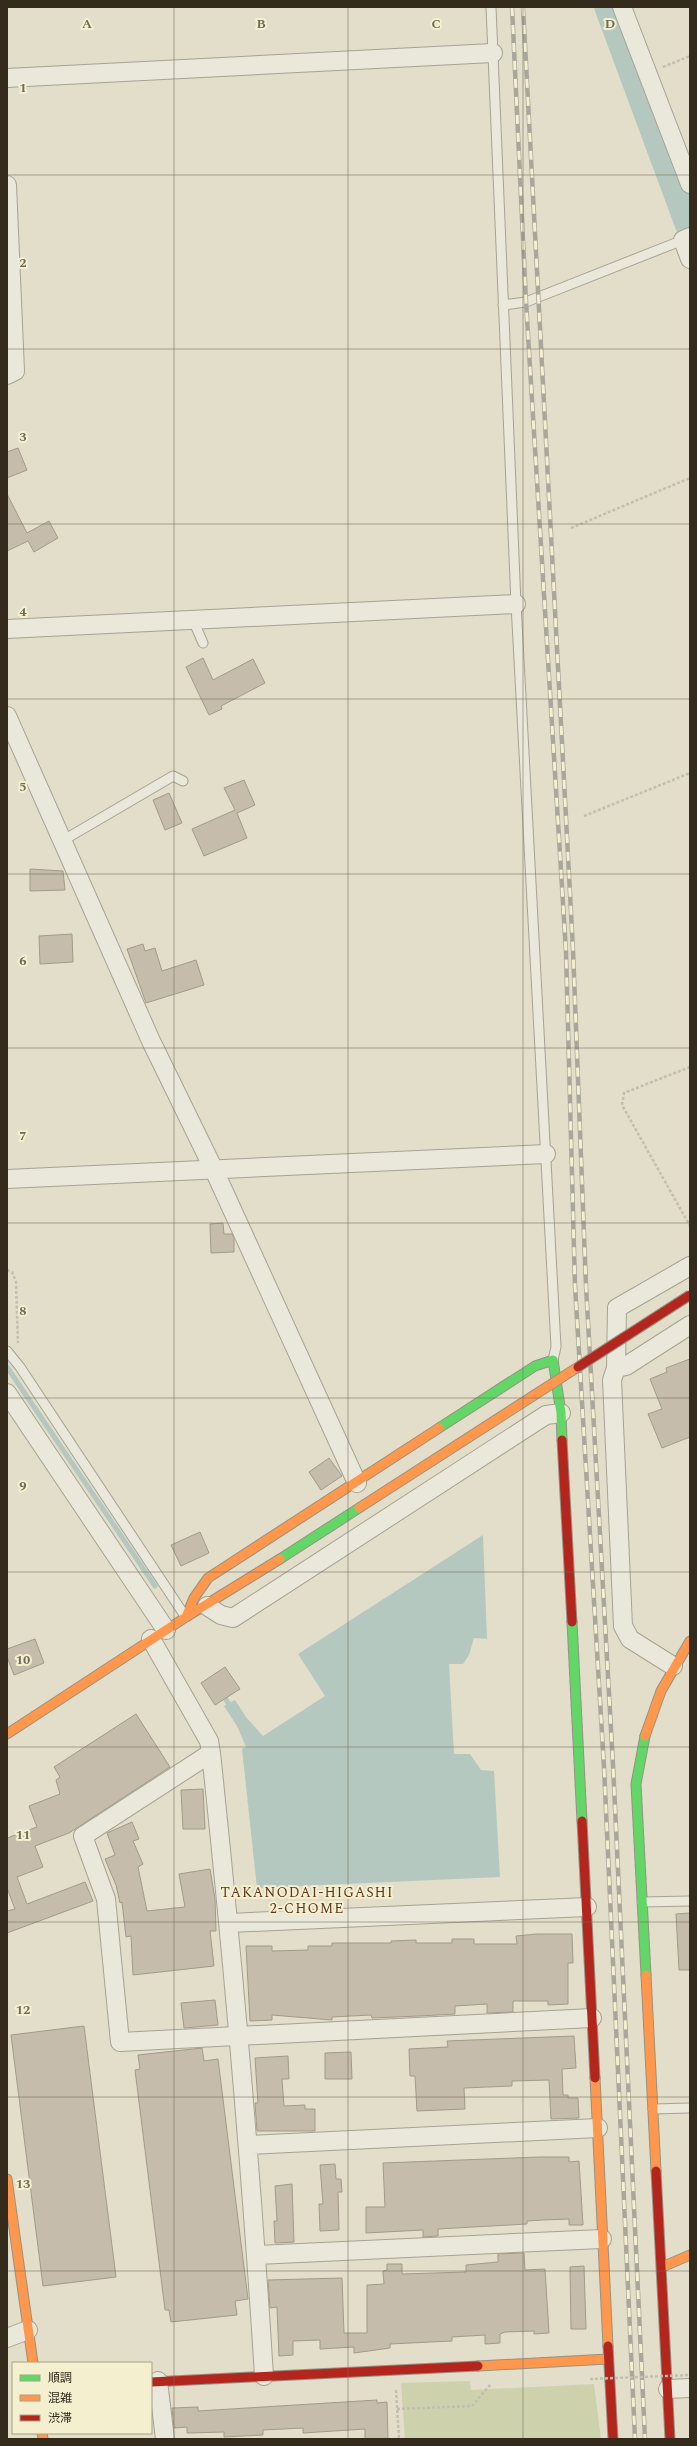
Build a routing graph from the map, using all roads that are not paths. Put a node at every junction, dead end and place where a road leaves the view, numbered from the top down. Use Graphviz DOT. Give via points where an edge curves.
graph roads {
  1 [pos="491,7"];
  2 [pos="622,7"];
  3 [pos="493,53"];
  4 [pos="7,78"];
  5 [pos="7,184"];
  6 [pos="690,184"];
  7 [pos="687,238"];
  8 [pos="690,259"];
  9 [pos="503,305"];
  10 [pos="7,375"];
  11 [pos="516,604"];
  12 [pos="193,620"];
  13 [pos="7,629"];
  14 [pos="203,643"];
  15 [pos="7,716"];
  16 [pos="12,739"];
  17 [pos="184,781"];
  18 [pos="62,841"];
  19 [pos="546,1154"];
  20 [pos="214,1170"];
  21 [pos="7,1179"];
  22 [pos="690,1266"];
  23 [pos="690,1295"];
  24 [pos="690,1325"];
  25 [pos="7,1351"];
  26 [pos="553,1360"];
  27 [pos="616,1368"];
  28 [pos="7,1393"];
  29 [pos="561,1412"];
  30 [pos="357,1483"];
  31 [pos="207,1606"];
  32 [pos="186,1617"];
  33 [pos="158,1635"];
  34 [pos="690,1641"];
  35 [pos="673,1666"];
  36 [pos="7,1734"];
  37 [pos="211,1753"];
  38 [pos="690,1901"];
  39 [pos="642,1902"];
  40 [pos="587,1907"];
  41 [pos="229,1922"];
  42 [pos="592,2018"];
  43 [pos="238,2036"];
  44 [pos="690,2108"];
  45 [pos="653,2109"];
  46 [pos="598,2128"];
  47 [pos="248,2145"];
  48 [pos="7,2180"];
  49 [pos="602,2239"];
  50 [pos="257,2255"];
  51 [pos="690,2255"];
  52 [pos="662,2267"];
  53 [pos="28,2330"];
  54 [pos="7,2338"];
  55 [pos="608,2359"];
  56 [pos="32,2362"];
  57 [pos="264,2376"];
  58 [pos="154,2381"];
  59 [pos="690,2388"];
  60 [pos="668,2389"];
  61 [pos="165,2439"];
  62 [pos="613,2439"];
  63 [pos="670,2439"];
  1 -- 3 [label="lane"];
  2 -- 6 [label="street"];
  3 -- 4 [label="street"];
  3 -- 9 [label="lane"];
  5 -- 10 [label="street" via="15,371"];
  7 -- 8 [label="street"];
  7 -- 9 [label="lane" via="526,302"];
  9 -- 11 [label="lane"];
  11 -- 12 [label="street"];
  11 -- 19 [label="lane"];
  12 -- 13 [label="street"];
  12 -- 14 [label="lane"];
  15 -- 16 [label="street"];
  16 -- 18 [label="street"];
  17 -- 18 [label="lane" via="173,776"];
  18 -- 20 [label="street" via="151,1041"];
  19 -- 20 [label="street"];
  19 -- 26 [label="lane" via="556,1347"];
  20 -- 21 [label="street"];
  20 -- 30 [label="street"];
  22 -- 27 [label="street" via="617,1308"];
  23 -- 31 [label="main road, bridge"];
  24 -- 27 [label="street" via="626,1366"];
  25 -- 32 [label="lane"];
  26 -- 29 [label="main road"];
  26 -- 30 [label="main road" via="535,1366"];
  27 -- 35 [label="street" via="612,1380 623,1626 630,1638"];
  28 -- 33 [label="street"];
  29 -- 31 [label="street" via="546,1414 233,1618 221,1615"];
  29 -- 40 [label="main road"];
  30 -- 32 [label="main road" via="208,1578 194,1598"];
  31 -- 32 [label="main road"];
  32 -- 33 [label="main road"];
  33 -- 36 [label="main road"];
  33 -- 37 [label="street" via="209,1741"];
  34 -- 35 [label="main road"];
  35 -- 39 [label="main road" via="650,1716 641,1746 636,1784"];
  37 -- 41 [label="street"];
  37 -- 43 [label="street" via="83,1836 106,1899 120,2042"];
  38 -- 39 [label="lane"];
  39 -- 45 [label="main road"];
  40 -- 41 [label="street"];
  40 -- 42 [label="main road"];
  41 -- 43 [label="street"];
  42 -- 43 [label="street"];
  42 -- 46 [label="main road"];
  43 -- 47 [label="street"];
  44 -- 45 [label="lane"];
  45 -- 52 [label="main road"];
  46 -- 47 [label="street"];
  46 -- 49 [label="main road"];
  47 -- 50 [label="street"];
  48 -- 53 [label="main road"];
  49 -- 50 [label="street"];
  49 -- 55 [label="main road"];
  50 -- 57 [label="street"];
  51 -- 52 [label="main road"];
  52 -- 60 [label="main road"];
  53 -- 54 [label="street"];
  53 -- 56 [label="main road"];
  55 -- 57 [label="main road"];
  55 -- 62 [label="main road"];
  57 -- 58 [label="main road"];
  58 -- 61 [label="street"];
  59 -- 60 [label="street"];
  60 -- 63 [label="main road"];
}
